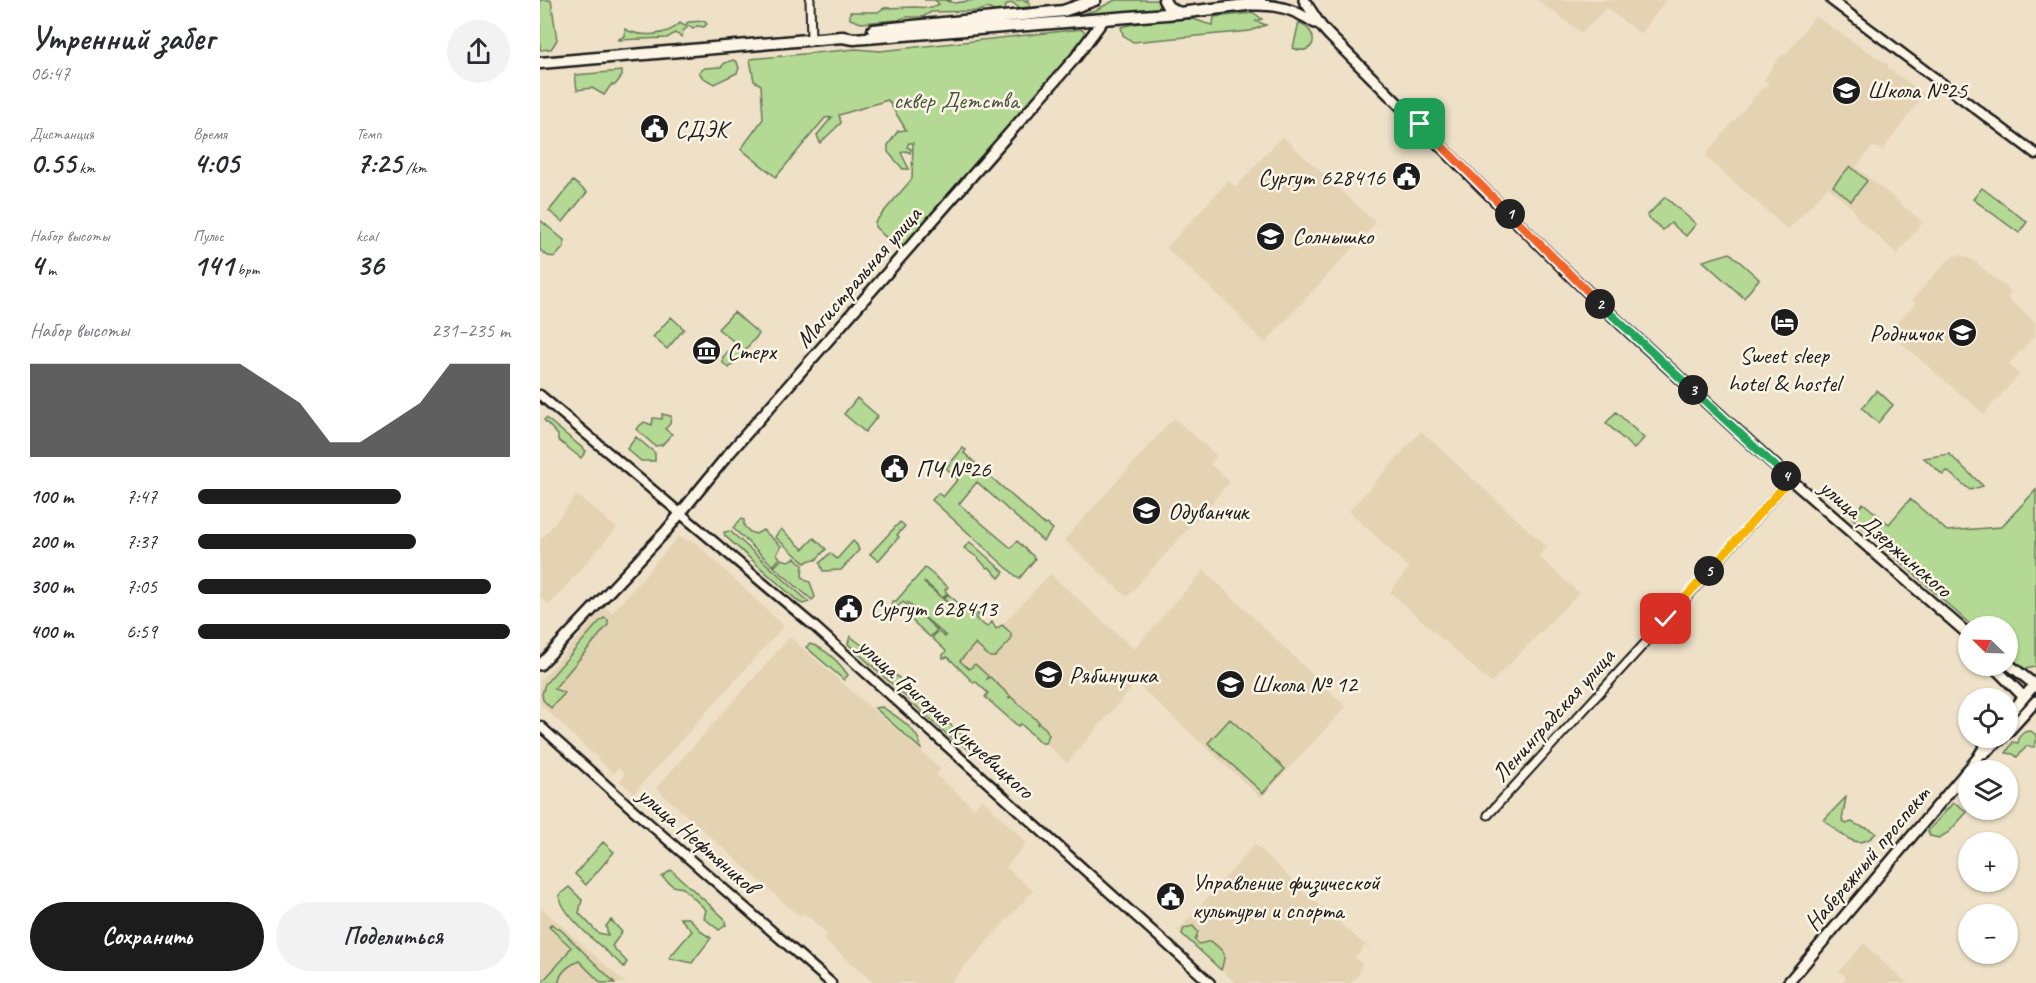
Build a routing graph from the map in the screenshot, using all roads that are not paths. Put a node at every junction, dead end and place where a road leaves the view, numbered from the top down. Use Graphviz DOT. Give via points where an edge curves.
graph roads {
  1 [pos="810,0"];
  2 [pos="1095,0"];
  3 [pos="1164,0"];
  4 [pos="1260,0"];
  5 [pos="1304,0"];
  6 [pos="1831,0"];
  7 [pos="1247,5"];
  8 [pos="1179,13"];
  9 [pos="1104,19"];
  10 [pos="1321,26"];
  11 [pos="842,37"];
  12 [pos="811,40"];
  13 [pos="540,63"];
  14 [pos="2036,154"];
  15 [pos="540,395"];
  16 [pos="1790,479"];
  17 [pos="681,512"];
  18 [pos="1958,626"];
  19 [pos="540,665"];
  20 [pos="2018,671"];
  21 [pos="2003,676"];
  22 [pos="2035,684"];
  23 [pos="2024,697"];
  24 [pos="2018,704"];
  25 [pos="2035,705"];
  26 [pos="2018,722"];
  27 [pos="540,726"];
  28 [pos="1984,748"];
  29 [pos="1990,748"];
  30 [pos="1977,759"];
  31 [pos="1488,815"];
  32 [pos="831,983"];
  33 [pos="1210,983"];
  34 [pos="1788,983"];
  1 -- 12 [label="street"];
  2 -- 11 [label="main road" via="1062,11 854,32"];
  3 -- 8 [label="main road"];
  4 -- 7 [label="main road"];
  5 -- 10 [label="main road, улица Дзержинского"];
  6 -- 14 [label="street"];
  7 -- 8 [label="main road"];
  7 -- 10 [label="main road, улица Дзержинского" via="1285,7"];
  8 -- 9 [label="main road"];
  9 -- 11 [label="main road"];
  9 -- 17 [label="main road, Магистральная улица" via="1076,57"];
  10 -- 16 [label="main road, улица Дзержинского" via="1568,273"];
  11 -- 12 [label="main road"];
  12 -- 13 [label="main road"];
  15 -- 17 [label="street, улица Григория Кукуевицкого"];
  16 -- 18 [label="main road, улица Дзержинского"];
  16 -- 31 [label="street, Ленинградская улица"];
  17 -- 19 [label="main road, Магистральная улица"];
  17 -- 33 [label="street, улица Григория Кукуевицкого" via="824,635"];
  20 -- 22 [label="main road"];
  21 -- 23 [label="main road"];
  22 -- 23 [label="main road"];
  23 -- 24 [label="main road"];
  23 -- 25 [label="street"];
  25 -- 26 [label="main road"];
  27 -- 32 [label="street, улица Нефтяников"];
  28 -- 30 [label="main road, Набережный проспект"];
  29 -- 30 [label="main road, Набережный проспект"];
  30 -- 34 [label="main road, Набережный проспект"];
}
